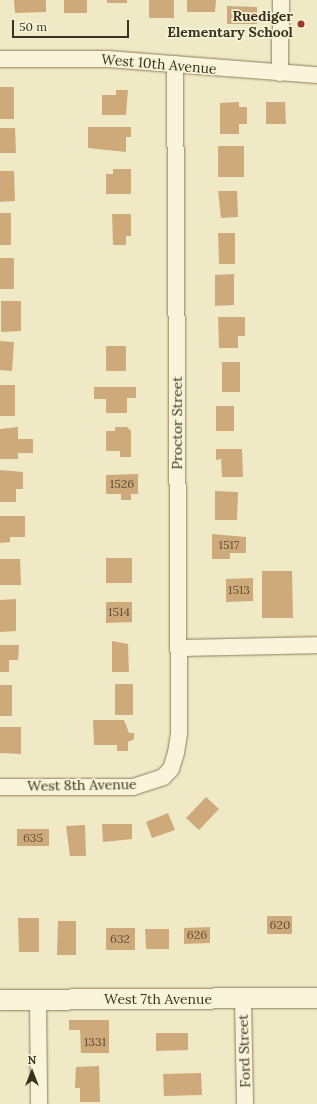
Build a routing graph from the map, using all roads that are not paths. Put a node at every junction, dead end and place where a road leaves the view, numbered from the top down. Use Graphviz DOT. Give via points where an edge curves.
graph roads {
  1 [pos="281,0"];
  2 [pos="0,59"];
  3 [pos="175,64"];
  4 [pos="280,73"];
  5 [pos="317,75"];
  6 [pos="317,645"];
  7 [pos="178,648"];
  8 [pos="163,777"];
  9 [pos="0,787"];
  10 [pos="243,998"];
  11 [pos="317,998"];
  12 [pos="0,1000"];
  13 [pos="38,1000"];
  14 [pos="39,1104"];
  15 [pos="246,1104"];
  1 -- 4 [label="street"];
  2 -- 3 [label="street, West 10th Avenue" via="108,59"];
  3 -- 4 [label="street, West 10th Avenue"];
  3 -- 7 [label="street, Proctor Street"];
  4 -- 5 [label="street, West 10th Avenue"];
  6 -- 7 [label="street"];
  7 -- 8 [label="street, Proctor Street" via="179,734 171,769"];
  8 -- 9 [label="street, West 8th Avenue" via="133,787"];
  10 -- 11 [label="street, West 7th Avenue"];
  10 -- 13 [label="street, West 7th Avenue"];
  10 -- 15 [label="street, Ford Street"];
  12 -- 13 [label="street, West 7th Avenue"];
  13 -- 14 [label="street"];
}
